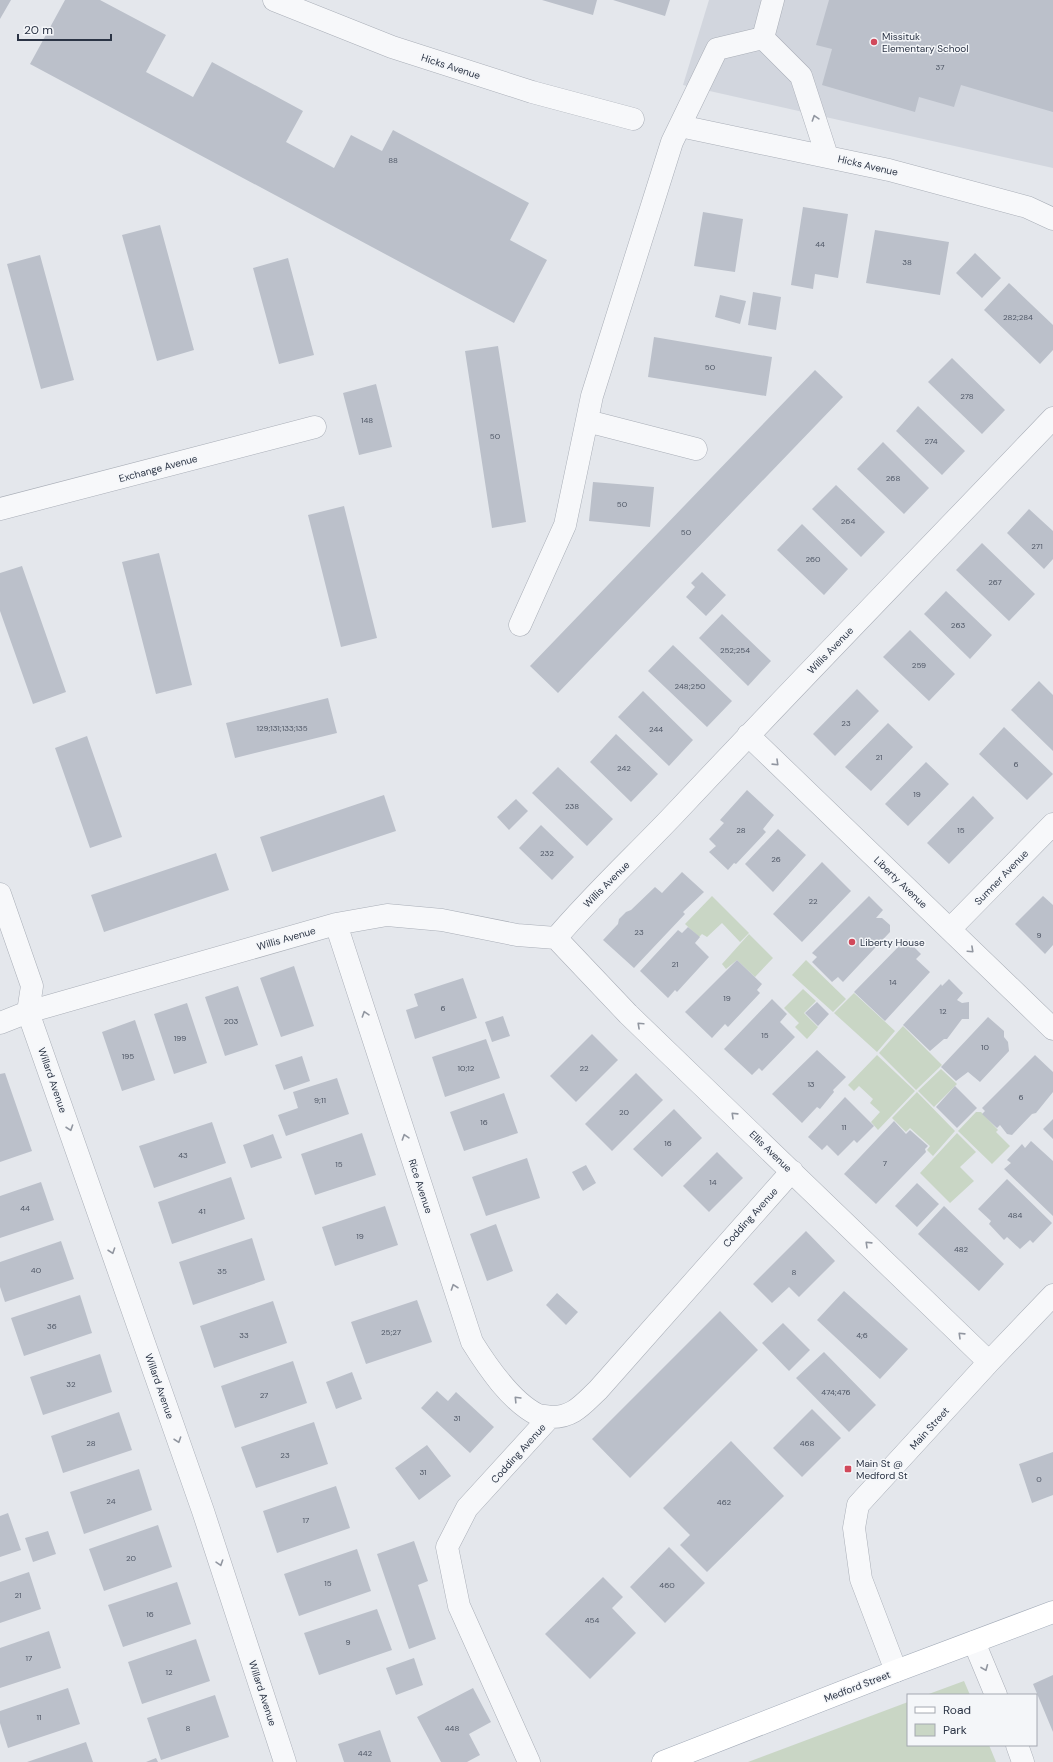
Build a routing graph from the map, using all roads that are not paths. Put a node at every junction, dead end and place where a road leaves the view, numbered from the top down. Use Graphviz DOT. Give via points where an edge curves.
graph roads {
  1 [pos="274,0"];
  2 [pos="773,0"];
  3 [pos="308,6"];
  4 [pos="763,38"];
  5 [pos="633,119"];
  6 [pos="680,126"];
  7 [pos="827,156"];
  8 [pos="1053,219"];
  9 [pos="1053,418"];
  10 [pos="587,422"];
  11 [pos="315,427"];
  12 [pos="696,448"];
  13 [pos="0,509"];
  14 [pos="520,625"];
  15 [pos="748,736"];
  16 [pos="1053,824"];
  17 [pos="0,894"];
  18 [pos="336,924"];
  19 [pos="950,929"];
  20 [pos="556,938"];
  21 [pos="28,1012"];
  22 [pos="0,1023"];
  23 [pos="1053,1029"];
  24 [pos="792,1171"];
  25 [pos="1053,1295"];
  26 [pos="989,1362"];
  27 [pos="550,1417"];
  28 [pos="1053,1612"];
  29 [pos="974,1642"];
  30 [pos="896,1671"];
  31 [pos="996,1694"];
  32 [pos="1017,1746"];
  33 [pos="285,1762"];
  34 [pos="529,1762"];
  35 [pos="663,1762"];
  36 [pos="1024,1762"];
  1 -- 3 [label="street, Hicks Avenue"];
  2 -- 4 [label="street"];
  3 -- 5 [label="street, Hicks Avenue" via="399,49 532,92"];
  4 -- 6 [label="street" via="717,49"];
  7 -- 4 [label="street, one-way" via="801,76"];
  6 -- 7 [label="street, Hicks Avenue"];
  6 -- 10 [label="street" via="672,142 606,351"];
  7 -- 8 [label="street, Hicks Avenue" via="890,170 1027,207"];
  9 -- 15 [label="street, Willis Avenue"];
  10 -- 12 [label="street"];
  10 -- 14 [label="street" via="565,525"];
  11 -- 13 [label="street, Exchange Avenue"];
  15 -- 19 [label="street, Liberty Avenue, one-way"];
  15 -- 20 [label="street, Willis Avenue"];
  16 -- 19 [label="street, Sumner Avenue"];
  17 -- 21 [label="street" via="32,986"];
  18 -- 20 [label="street, Willis Avenue" via="387,915 442,920 517,935"];
  18 -- 21 [label="street, Willis Avenue"];
  27 -- 18 [label="street, Rice Avenue, one-way" via="538,1415 521,1404 501,1383 472,1342"];
  19 -- 23 [label="street, Liberty Avenue, one-way"];
  24 -- 20 [label="street, Ellis Avenue, one-way" via="628,1014"];
  21 -- 22 [label="street, Willis Avenue"];
  21 -- 33 [label="street, Willard Avenue, one-way" via="204,1511"];
  26 -- 24 [label="street, Ellis Avenue, one-way"];
  24 -- 27 [label="street, Codding Avenue" via="598,1390 567,1416"];
  25 -- 26 [label="street, Main Street"];
  26 -- 30 [label="street, Main Street" via="858,1505 854,1528 862,1579"];
  27 -- 34 [label="street, Codding Avenue" via="467,1508 447,1547 459,1606"];
  28 -- 29 [label="main road, Medford Street"];
  29 -- 30 [label="main road, Medford Street"];
  29 -- 31 [label="street, one-way"];
  30 -- 35 [label="main road, Medford Street"];
  32 -- 36 [label="street"];
}
